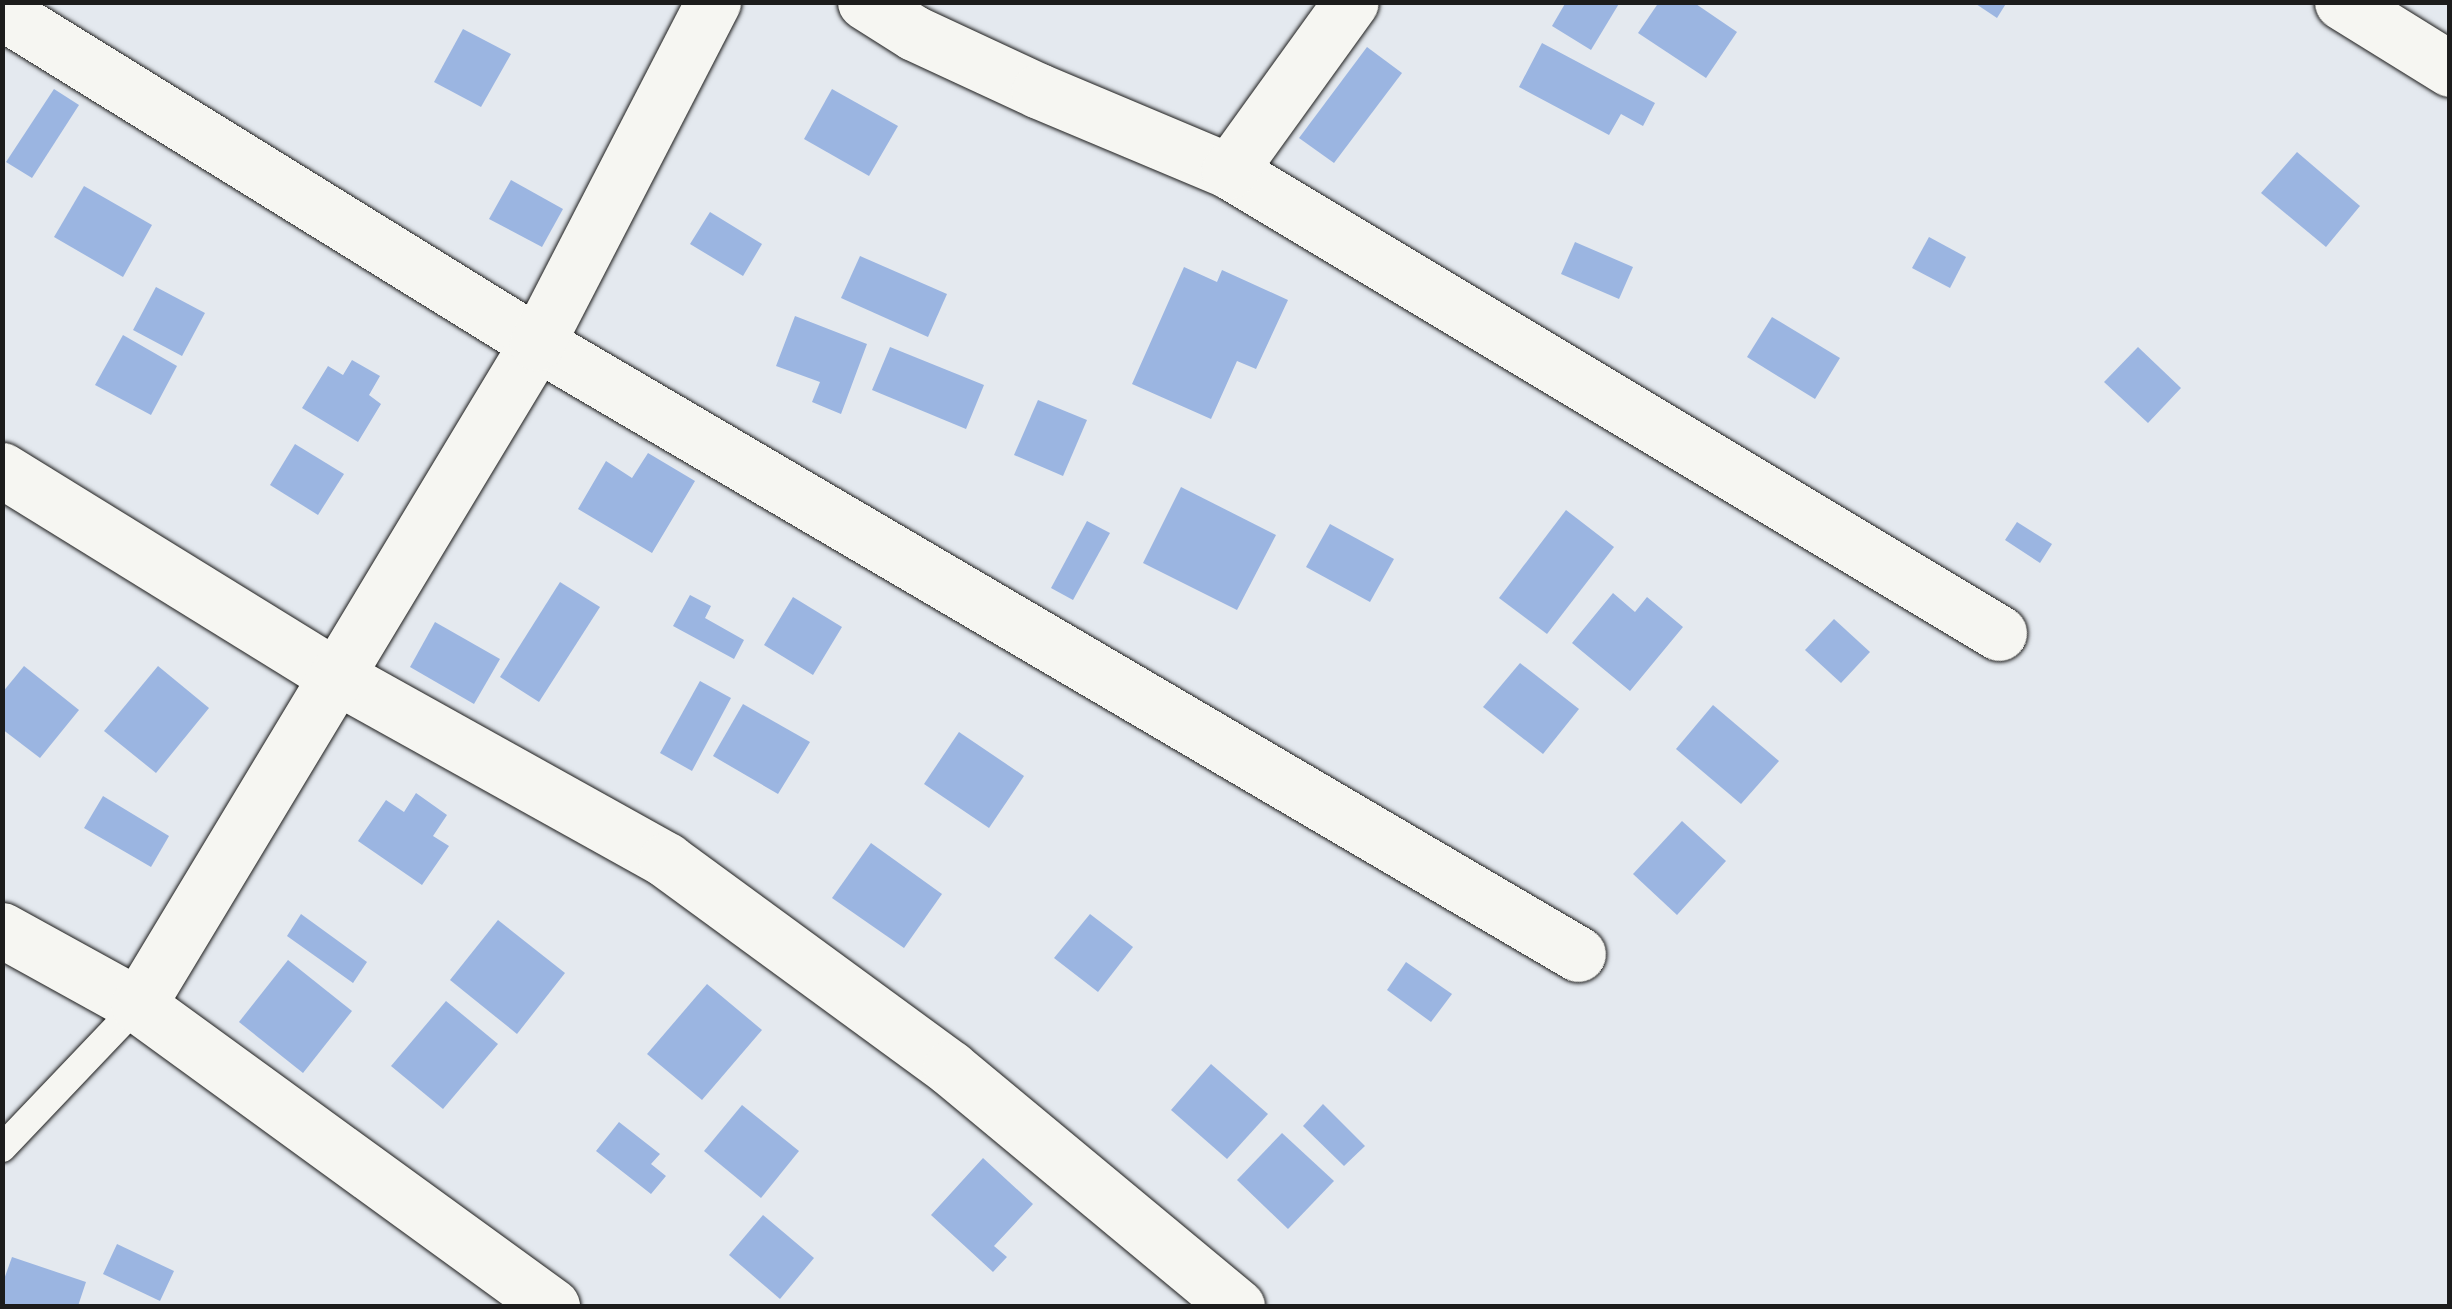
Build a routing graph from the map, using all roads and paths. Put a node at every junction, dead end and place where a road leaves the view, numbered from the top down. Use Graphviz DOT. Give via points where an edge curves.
graph roads {
  1 [pos="712,2"];
  2 [pos="865,2"];
  3 [pos="1350,2"];
  4 [pos="2342,2"];
  5 [pos="2,12"];
  6 [pos="2450,70"];
  7 [pos="1229,171"];
  8 [pos="537,343"];
  9 [pos="2,470"];
  10 [pos="1999,632"];
  11 [pos="336,676"];
  12 [pos="2,930"];
  13 [pos="1578,954"];
  14 [pos="138,1004"];
  15 [pos="2,1148"];
  16 [pos="552,1306"];
  17 [pos="1238,1306"];
  1 -- 8 [label="street"];
  2 -- 7 [label="street" via="914,33"];
  3 -- 7 [label="street"];
  4 -- 6 [label="street"];
  5 -- 8 [label="street"];
  7 -- 10 [label="street"];
  8 -- 11 [label="street"];
  8 -- 13 [label="street"];
  9 -- 11 [label="street"];
  11 -- 14 [label="street"];
  11 -- 17 [label="street" via="666,860 950,1068"];
  12 -- 14 [label="street"];
  14 -- 15 [label="lane"];
  14 -- 16 [label="street"];
}
